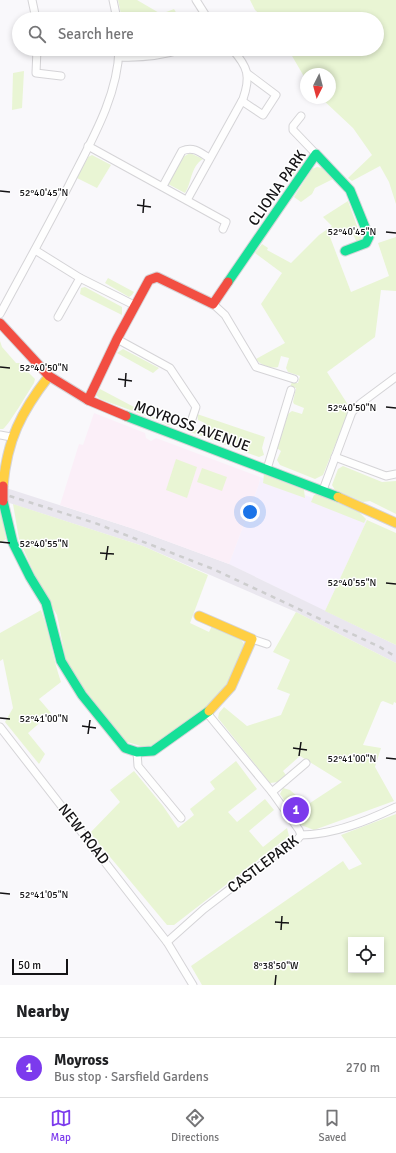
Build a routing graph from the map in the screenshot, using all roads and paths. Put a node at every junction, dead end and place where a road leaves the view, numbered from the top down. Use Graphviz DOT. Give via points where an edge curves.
graph roads {
  1 [pos="32,0"];
  2 [pos="113,0"];
  3 [pos="196,0"];
  4 [pos="35,12"];
  5 [pos="116,12"];
  6 [pos="204,12"];
  7 [pos="37,56"];
  8 [pos="158,56"];
  9 [pos="238,56"];
  10 [pos="119,57"];
  11 [pos="248,74"];
  12 [pos="61,76"];
  13 [pos="242,101"];
  14 [pos="301,116"];
  15 [pos="88,146"];
  16 [pos="316,154"];
  17 [pos="209,158"];
  18 [pos="163,186"];
  19 [pos="187,200"];
  20 [pos="223,229"];
  21 [pos="35,250"];
  22 [pos="345,251"];
  23 [pos="80,278"];
  24 [pos="213,304"];
  25 [pos="134,305"];
  26 [pos="0,314"];
  27 [pos="58,317"];
  28 [pos="0,323"];
  29 [pos="117,339"];
  30 [pos="49,376"];
  31 [pos="396,377"];
  32 [pos="294,379"];
  33 [pos="291,390"];
  34 [pos="88,400"];
  35 [pos="192,422"];
  36 [pos="0,435"];
  37 [pos="11,437"];
  38 [pos="335,457"];
  39 [pos="267,469"];
  40 [pos="396,474"];
  41 [pos="323,490"];
  42 [pos="396,523"];
  43 [pos="199,616"];
  44 [pos="252,639"];
  45 [pos="267,644"];
  46 [pos="207,713"];
  47 [pos="0,727"];
  48 [pos="137,752"];
  49 [pos="306,763"];
  50 [pos="272,792"];
  51 [pos="396,807"];
  52 [pos="181,818"];
  53 [pos="300,835"];
  54 [pos="167,942"];
  55 [pos="193,985"];
  1 -- 4 [label="street"];
  2 -- 5 [label="street"];
  3 -- 6 [label="street"];
  7 -- 12 [label="street" via="36,73"];
  8 -- 10 [label="street"];
  9 -- 11 [label="street"];
  10 -- 15 [label="street" via="107,106"];
  11 -- 13 [label="street" via="248,85"];
  11 -- 13 [label="street" via="276,95 263,115"];
  13 -- 17 [label="street"];
  14 -- 16 [label="street" via="293,130"];
  15 -- 18 [label="street"];
  15 -- 21 [label="street"];
  16 -- 22 [label="street, CLIONA PARK" via="350,190 369,237 366,243"];
  16 -- 24 [label="street, CLIONA PARK"];
  17 -- 18 [label="street" via="194,149 182,150"];
  17 -- 19 [label="street"];
  18 -- 19 [label="street"];
  19 -- 20 [label="street" via="226,222"];
  21 -- 23 [label="street"];
  21 -- 26 [label="street"];
  23 -- 25 [label="street"];
  23 -- 27 [label="street"];
  24 -- 25 [label="street" via="157,277 149,280"];
  24 -- 32 [label="street" via="225,314 256,367"];
  25 -- 29 [label="street"];
  28 -- 30 [label="street, MOYROSS AVENUE"];
  29 -- 34 [label="street"];
  29 -- 35 [label="street" via="170,368 196,407"];
  30 -- 34 [label="street, MOYROSS AVENUE"];
  30 -- 37 [label="street" via="22,413"];
  31 -- 38 [label="street" via="352,412"];
  33 -- 39 [label="street"];
  34 -- 39 [label="street, MOYROSS AVENUE"];
  36 -- 37 [label="street"];
  37 -- 48 [label="street, bridge" via="4,469 3,501 13,543 46,603 61,661 82,696 125,748"];
  38 -- 40 [label="street" via="386,476"];
  38 -- 41 [label="street"];
  39 -- 41 [label="street, MOYROSS AVENUE"];
  41 -- 42 [label="street, MOYROSS AVENUE"];
  43 -- 44 [label="street"];
  44 -- 45 [label="street"];
  44 -- 46 [label="street" via="231,687"];
  46 -- 48 [label="street" via="153,751"];
  46 -- 50 [label="street"];
  47 -- 54 [label="street, NEW ROAD"];
  48 -- 52 [label="street" via="138,766"];
  49 -- 50 [label="street"];
  50 -- 53 [label="street"];
  51 -- 53 [label="street, CASTLEPARK" via="344,827 312,835"];
  53 -- 54 [label="street, CASTLEPARK" via="297,840 204,909"];
  54 -- 55 [label="street, NEW ROAD"];
}
